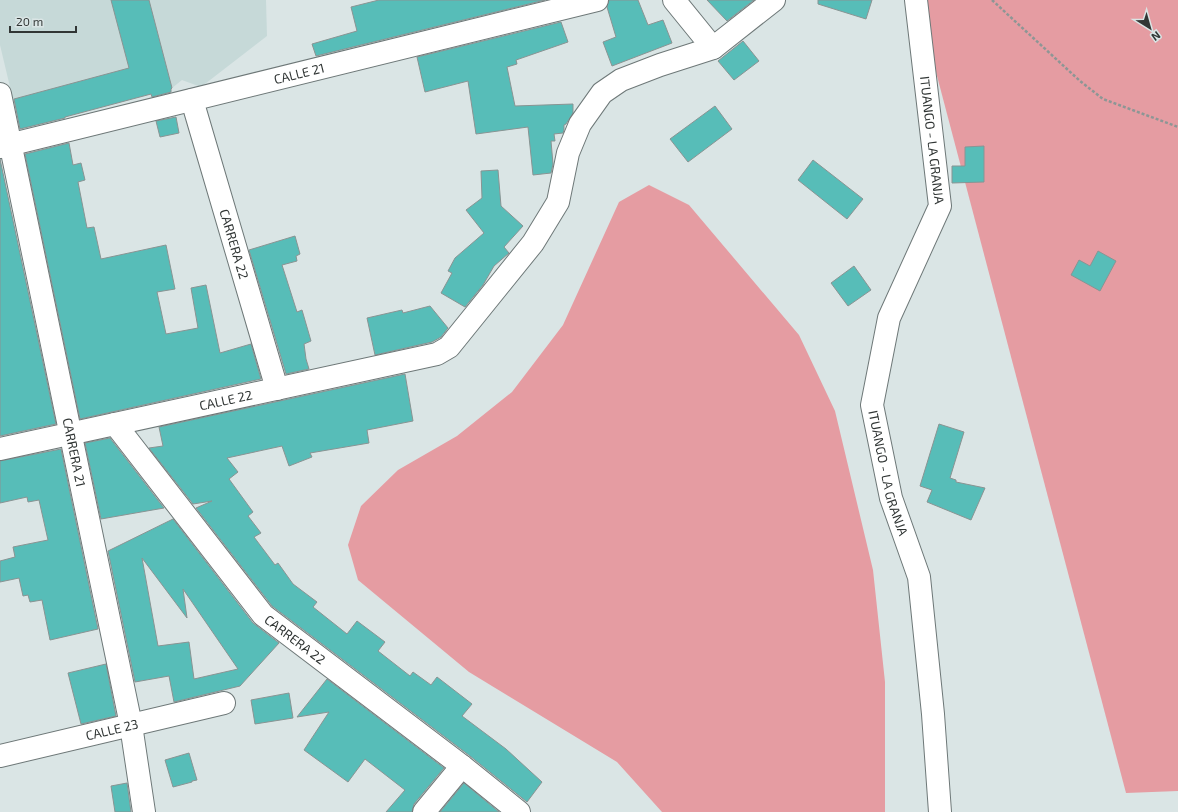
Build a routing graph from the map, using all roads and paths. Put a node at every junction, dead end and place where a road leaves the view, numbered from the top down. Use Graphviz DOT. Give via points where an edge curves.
graph roads {
  1 [pos="597,0"];
  2 [pos="674,0"];
  3 [pos="774,0"];
  4 [pos="916,0"];
  5 [pos="992,0"];
  6 [pos="713,48"];
  7 [pos="0,94"];
  8 [pos="192,100"];
  9 [pos="1178,127"];
  10 [pos="5,145"];
  11 [pos="277,389"];
  12 [pos="115,424"];
  13 [pos="71,433"];
  14 [pos="0,448"];
  15 [pos="224,702"];
  16 [pos="131,725"];
  17 [pos="0,756"];
  18 [pos="462,766"];
  19 [pos="144,812"];
  20 [pos="424,812"];
  21 [pos="519,812"];
  22 [pos="940,812"];
  1 -- 8 [label="street, CALLE 21"];
  2 -- 6 [label="street"];
  3 -- 6 [label="street"];
  4 -- 22 [label="street, ITUANGO - LA GRANJA" via="940,206 889,318 872,404 891,498 919,577"];
  5 -- 9 [label="path" via="1080,81 1103,98"];
  6 -- 11 [label="street, CALLE 22" via="621,80 602,93 580,124 568,153 558,202 533,243 449,347 432,356"];
  7 -- 10 [label="street, CARRERA 21"];
  8 -- 10 [label="street, CALLE 21"];
  8 -- 11 [label="street, CARRERA 22"];
  10 -- 13 [label="street, CARRERA 21"];
  11 -- 12 [label="street, CALLE 22"];
  12 -- 13 [label="street, CALLE 22"];
  12 -- 18 [label="street, CARRERA 22" via="262,615"];
  13 -- 14 [label="street, CALLE 22"];
  13 -- 16 [label="street, CARRERA 21"];
  15 -- 16 [label="street, CALLE 23"];
  16 -- 17 [label="street, CALLE 23"];
  16 -- 19 [label="street, CARRERA 21"];
  18 -- 20 [label="street"];
  18 -- 21 [label="street, CARRERA 22"];
}
